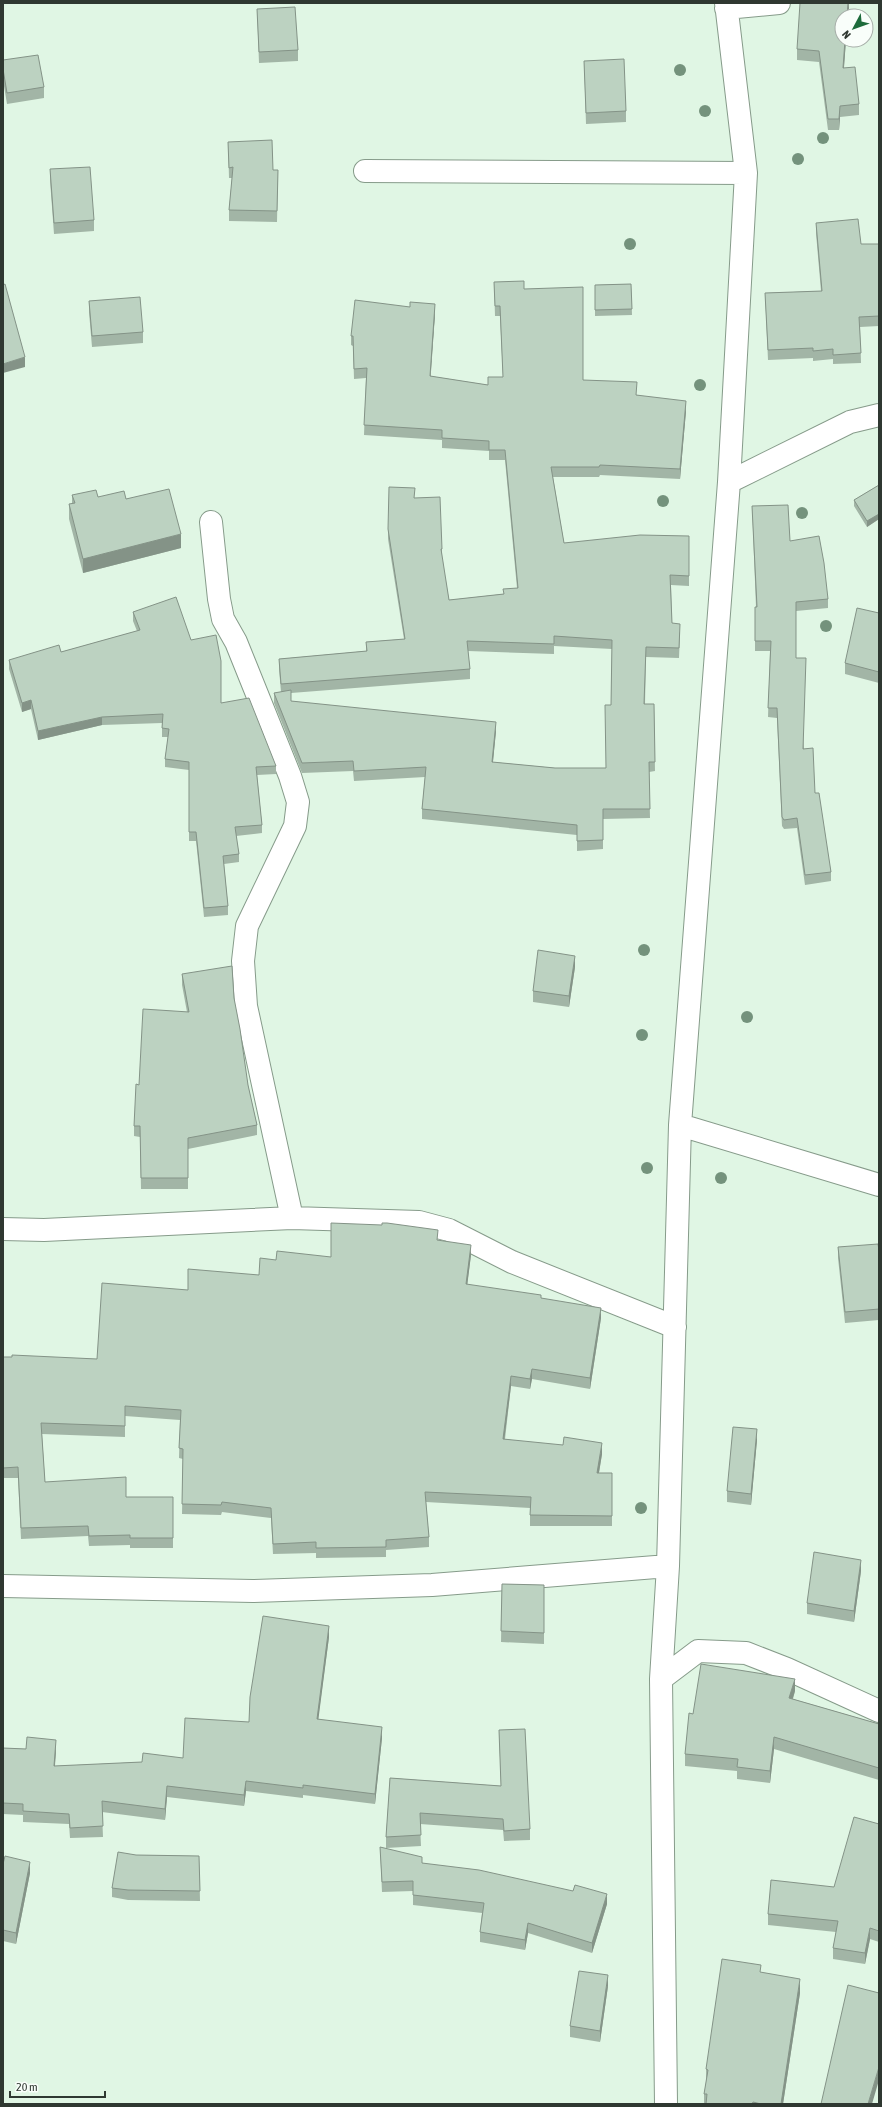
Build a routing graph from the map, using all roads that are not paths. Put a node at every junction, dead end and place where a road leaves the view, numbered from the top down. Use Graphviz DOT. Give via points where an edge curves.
graph roads {
  1 [pos="779,3"];
  2 [pos="726,6"];
  3 [pos="366,171"];
  4 [pos="746,173"];
  5 [pos="879,415"];
  6 [pos="729,482"];
  7 [pos="211,522"];
  8 [pos="680,1125"];
  9 [pos="879,1185"];
  10 [pos="292,1218"];
  11 [pos="3,1229"];
  12 [pos="675,1327"];
  13 [pos="668,1566"];
  14 [pos="3,1586"];
  15 [pos="662,1678"];
  16 [pos="879,1711"];
  17 [pos="666,2104"];
  1 -- 2 [label="street"];
  2 -- 4 [label="street"];
  3 -- 4 [label="street"];
  4 -- 6 [label="street"];
  5 -- 6 [label="street" via="850,422"];
  6 -- 8 [label="street"];
  7 -- 10 [label="street" via="223,619 236,642 298,802 295,826 247,926 243,961 246,1006"];
  8 -- 9 [label="street"];
  8 -- 12 [label="street"];
  10 -- 11 [label="street" via="44,1230"];
  10 -- 12 [label="street" via="419,1222 449,1230 512,1262"];
  12 -- 13 [label="street"];
  13 -- 14 [label="street" via="432,1585 261,1590"];
  13 -- 15 [label="street"];
  15 -- 16 [label="street" via="698,1651 746,1653"];
  15 -- 17 [label="street"];
}
